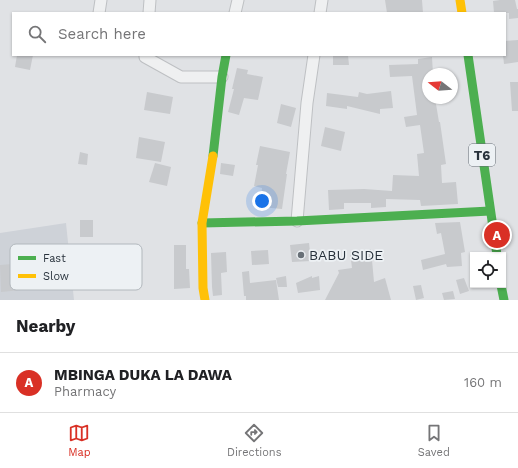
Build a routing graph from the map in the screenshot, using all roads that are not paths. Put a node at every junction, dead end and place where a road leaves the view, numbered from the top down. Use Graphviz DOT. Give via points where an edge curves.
graph roads {
  1 [pos="100,0"];
  2 [pos="150,0"];
  3 [pos="238,0"];
  4 [pos="322,0"];
  5 [pos="460,0"];
  6 [pos="99,12"];
  7 [pos="149,12"];
  8 [pos="235,12"];
  9 [pos="320,12"];
  10 [pos="462,12"];
  11 [pos="145,56"];
  12 [pos="226,56"];
  13 [pos="314,56"];
  14 [pos="468,56"];
  15 [pos="222,77"];
  16 [pos="490,211"];
  17 [pos="297,221"];
  18 [pos="202,223"];
  19 [pos="497,252"];
  20 [pos="502,288"];
  21 [pos="205,300"];
  22 [pos="504,300"];
  1 -- 6 [label="street"];
  2 -- 7 [label="street"];
  3 -- 8 [label="street"];
  4 -- 9 [label="street"];
  5 -- 10 [label="main road"];
  11 -- 15 [label="street" via="181,77"];
  12 -- 15 [label="main road"];
  13 -- 17 [label="street" via="306,103"];
  14 -- 16 [label="main road, T6"];
  15 -- 18 [label="main road" via="211,173"];
  16 -- 17 [label="main road"];
  16 -- 19 [label="main road, T6"];
  17 -- 18 [label="main road"];
  18 -- 21 [label="main road"];
  20 -- 22 [label="main road"];
}
